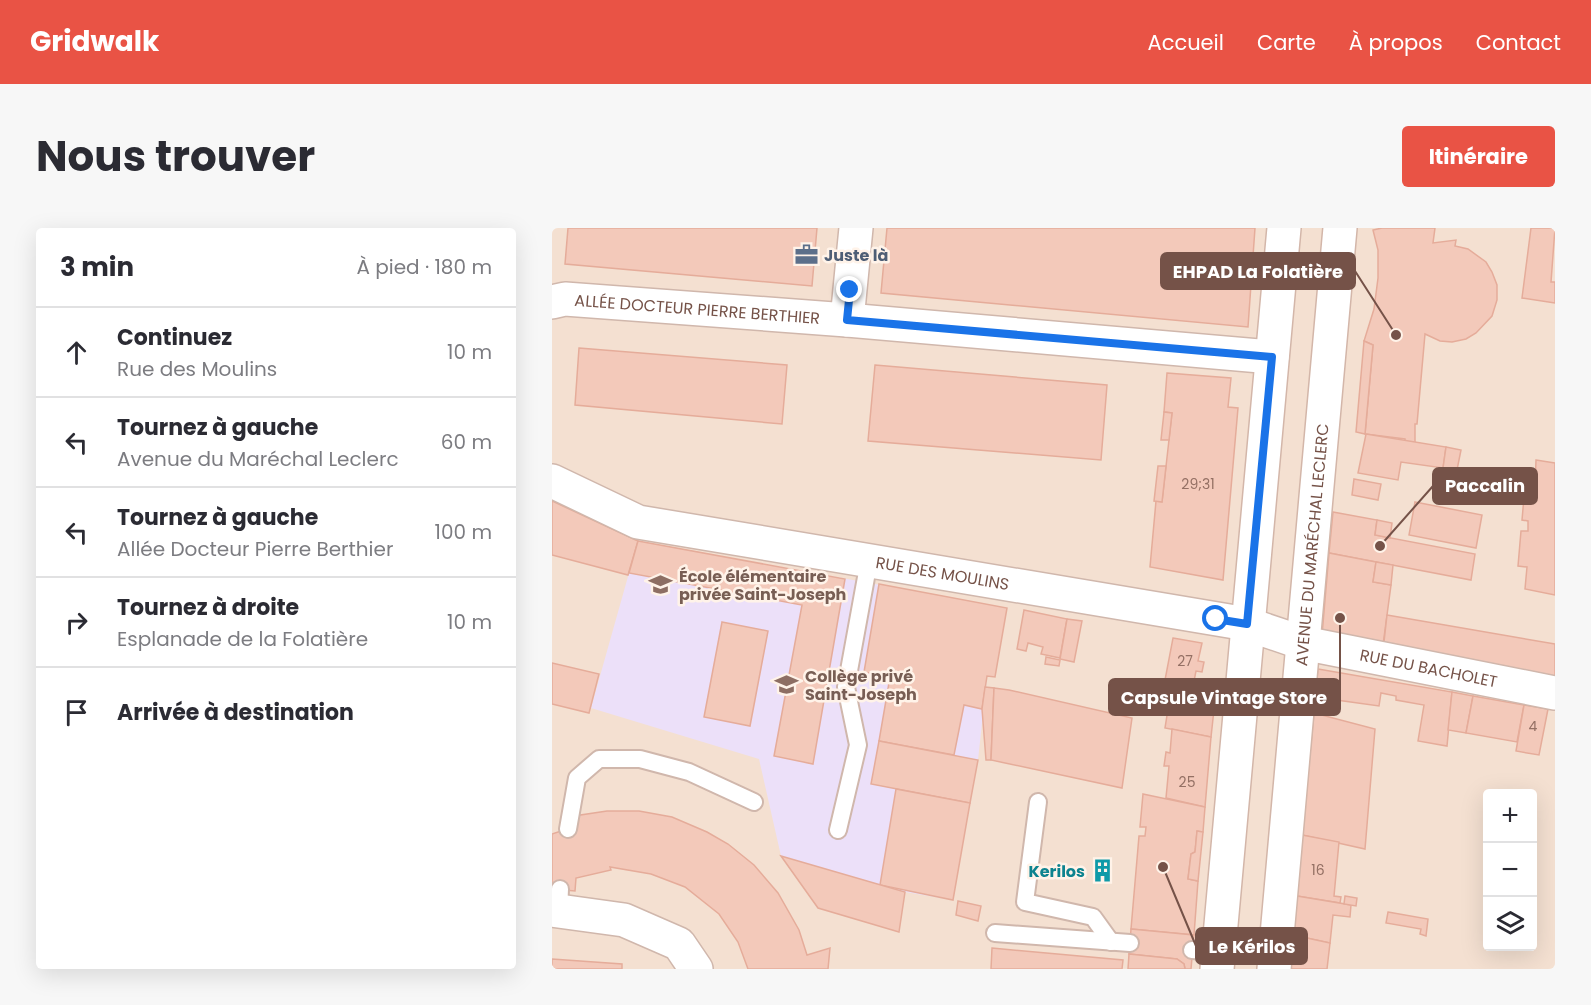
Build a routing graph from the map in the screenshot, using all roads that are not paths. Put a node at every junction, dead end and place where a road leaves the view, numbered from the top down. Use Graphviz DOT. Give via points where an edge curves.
graph roads {
  1 [pos="855,228"];
  2 [pos="1284,228"];
  3 [pos="1340,228"];
  4 [pos="552,302"];
  5 [pos="847,320"];
  6 [pos="1272,357"];
  7 [pos="552,481"];
  8 [pos="869,561"];
  9 [pos="1247,624"];
  10 [pos="1303,643"];
  11 [pos="1555,693"];
  12 [pos="754,802"];
  13 [pos="1038,802"];
  14 [pos="568,829"];
  15 [pos="838,830"];
  16 [pos="557,904"];
  17 [pos="995,933"];
  18 [pos="1111,942"];
  19 [pos="1130,943"];
  20 [pos="1209,957"];
  21 [pos="696,969"];
  22 [pos="1274,969"];
  1 -- 5 [label="street"];
  2 -- 6 [label="street"];
  3 -- 10 [label="street, AVENUE DU MARÉCHAL LECLERC"];
  4 -- 5 [label="street, ALLÉE DOCTEUR PIERRE BERTHIER" via="565,299"];
  5 -- 6 [label="street, ALLÉE DOCTEUR PIERRE BERTHIER"];
  6 -- 9 [label="street"];
  7 -- 8 [label="street, RUE DES MOULINS" via="638,522"];
  8 -- 9 [label="street, RUE DES MOULINS"];
  8 -- 15 [label="lane" via="846,687 858,745"];
  9 -- 10 [label="street, RUE DES MOULINS"];
  9 -- 20 [label="street"];
  10 -- 11 [label="street, RUE DU BACHOLET"];
  10 -- 22 [label="street, AVENUE DU MARÉCHAL LECLERC"];
  12 -- 14 [label="lane" via="689,772 640,759 599,759 577,778"];
  13 -- 18 [label="lane" via="1024,902 1094,917"];
  16 -- 21 [label="street" via="624,920 679,944"];
  17 -- 18 [label="lane"];
  18 -- 19 [label="lane"];
}
